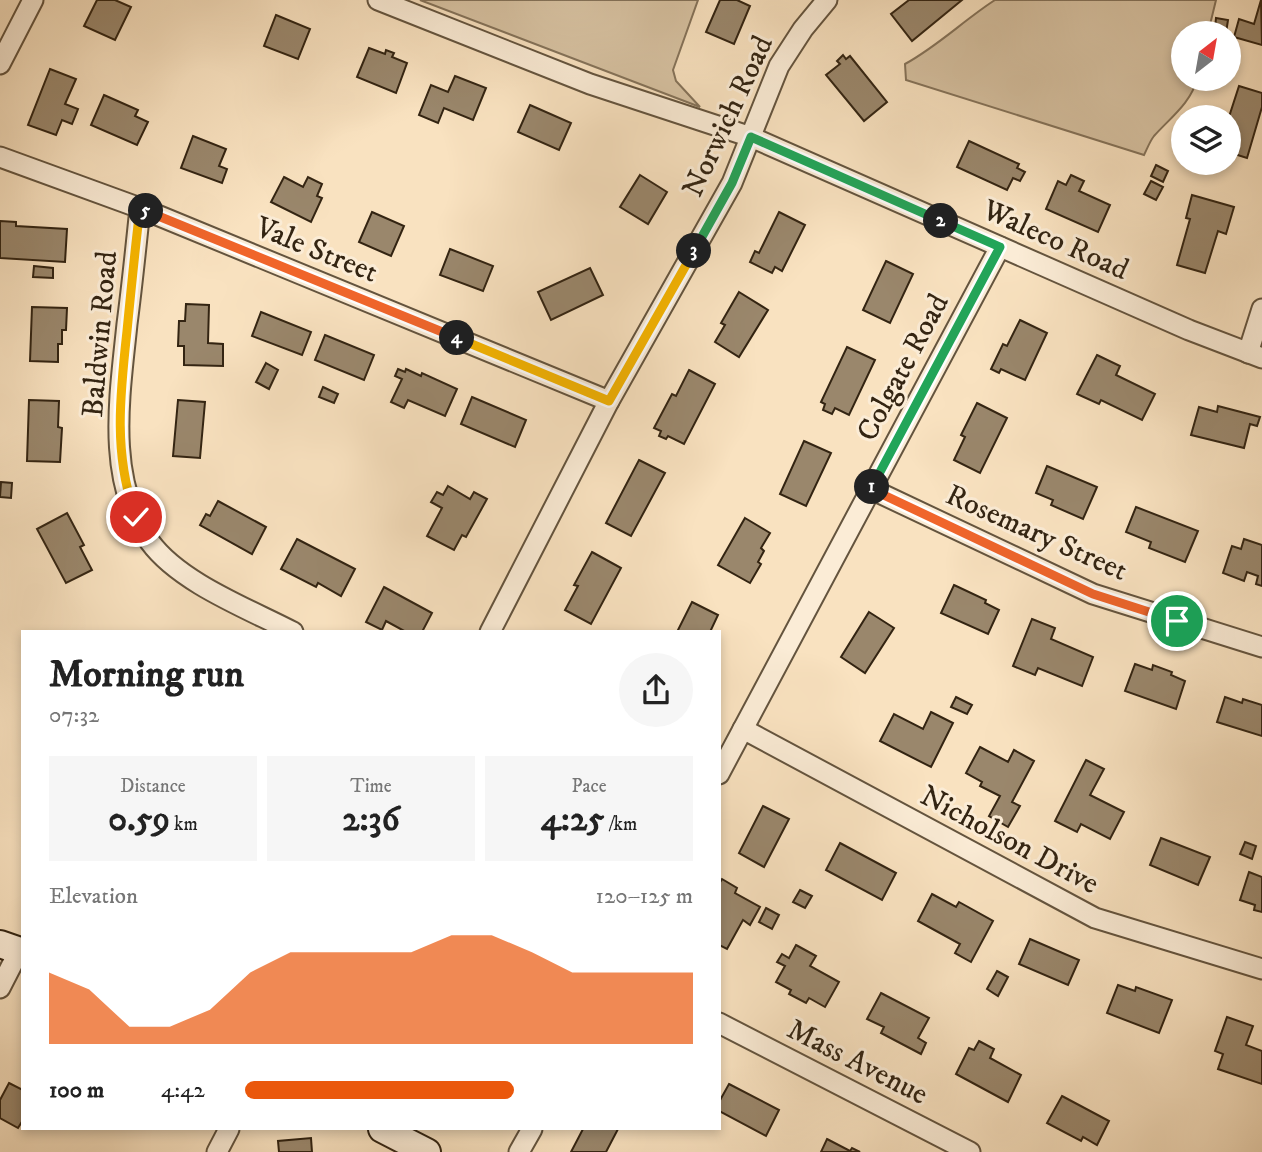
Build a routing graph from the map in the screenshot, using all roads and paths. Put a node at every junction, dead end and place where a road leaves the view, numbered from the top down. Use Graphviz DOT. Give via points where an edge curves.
graph roads {
  1 [pos="33,0"];
  2 [pos="378,0"];
  3 [pos="827,0"];
  4 [pos="0,64"];
  5 [pos="751,137"];
  6 [pos="0,157"];
  7 [pos="140,208"];
  8 [pos="1000,247"];
  9 [pos="1262,309"];
  10 [pos="1255,355"];
  11 [pos="609,401"];
  12 [pos="871,489"];
  13 [pos="289,630"];
  14 [pos="491,630"];
  15 [pos="1262,647"];
  16 [pos="743,729"];
  17 [pos="721,770"];
  18 [pos="14,949"];
  19 [pos="1262,969"];
  20 [pos="0,988"];
  21 [pos="721,1024"];
  22 [pos="228,1130"];
  23 [pos="384,1130"];
  24 [pos="531,1130"];
  25 [pos="216,1152"];
  26 [pos="427,1152"];
  27 [pos="519,1152"];
  28 [pos="970,1152"];
  1 -- 4 [label="street"];
  2 -- 5 [label="street, Waleco Road" via="590,84"];
  3 -- 5 [label="street, Norwich Road" via="779,66"];
  5 -- 8 [label="street, Waleco Road"];
  5 -- 11 [label="street, Norwich Road" via="732,183"];
  6 -- 7 [label="street, Vale Street"];
  7 -- 11 [label="street, Vale Street"];
  7 -- 13 [label="street, Baldwin Road" via="120,395 127,493 150,542 167,559 210,589"];
  8 -- 10 [label="street, Waleco Road"];
  8 -- 12 [label="street, Colgate Road"];
  9 -- 10 [label="street"];
  11 -- 14 [label="street, Norwich Road"];
  12 -- 15 [label="street, Rosemary Street" via="1093,594"];
  12 -- 16 [label="street, Colgate Road"];
  16 -- 17 [label="street, Colgate Road"];
  16 -- 19 [label="street, Nicholson Drive" via="1095,918"];
  18 -- 20 [label="street"];
  21 -- 28 [label="street, Mass Avenue"];
  22 -- 25 [label="street"];
  23 -- 26 [label="main road"];
  24 -- 27 [label="street"];
}
